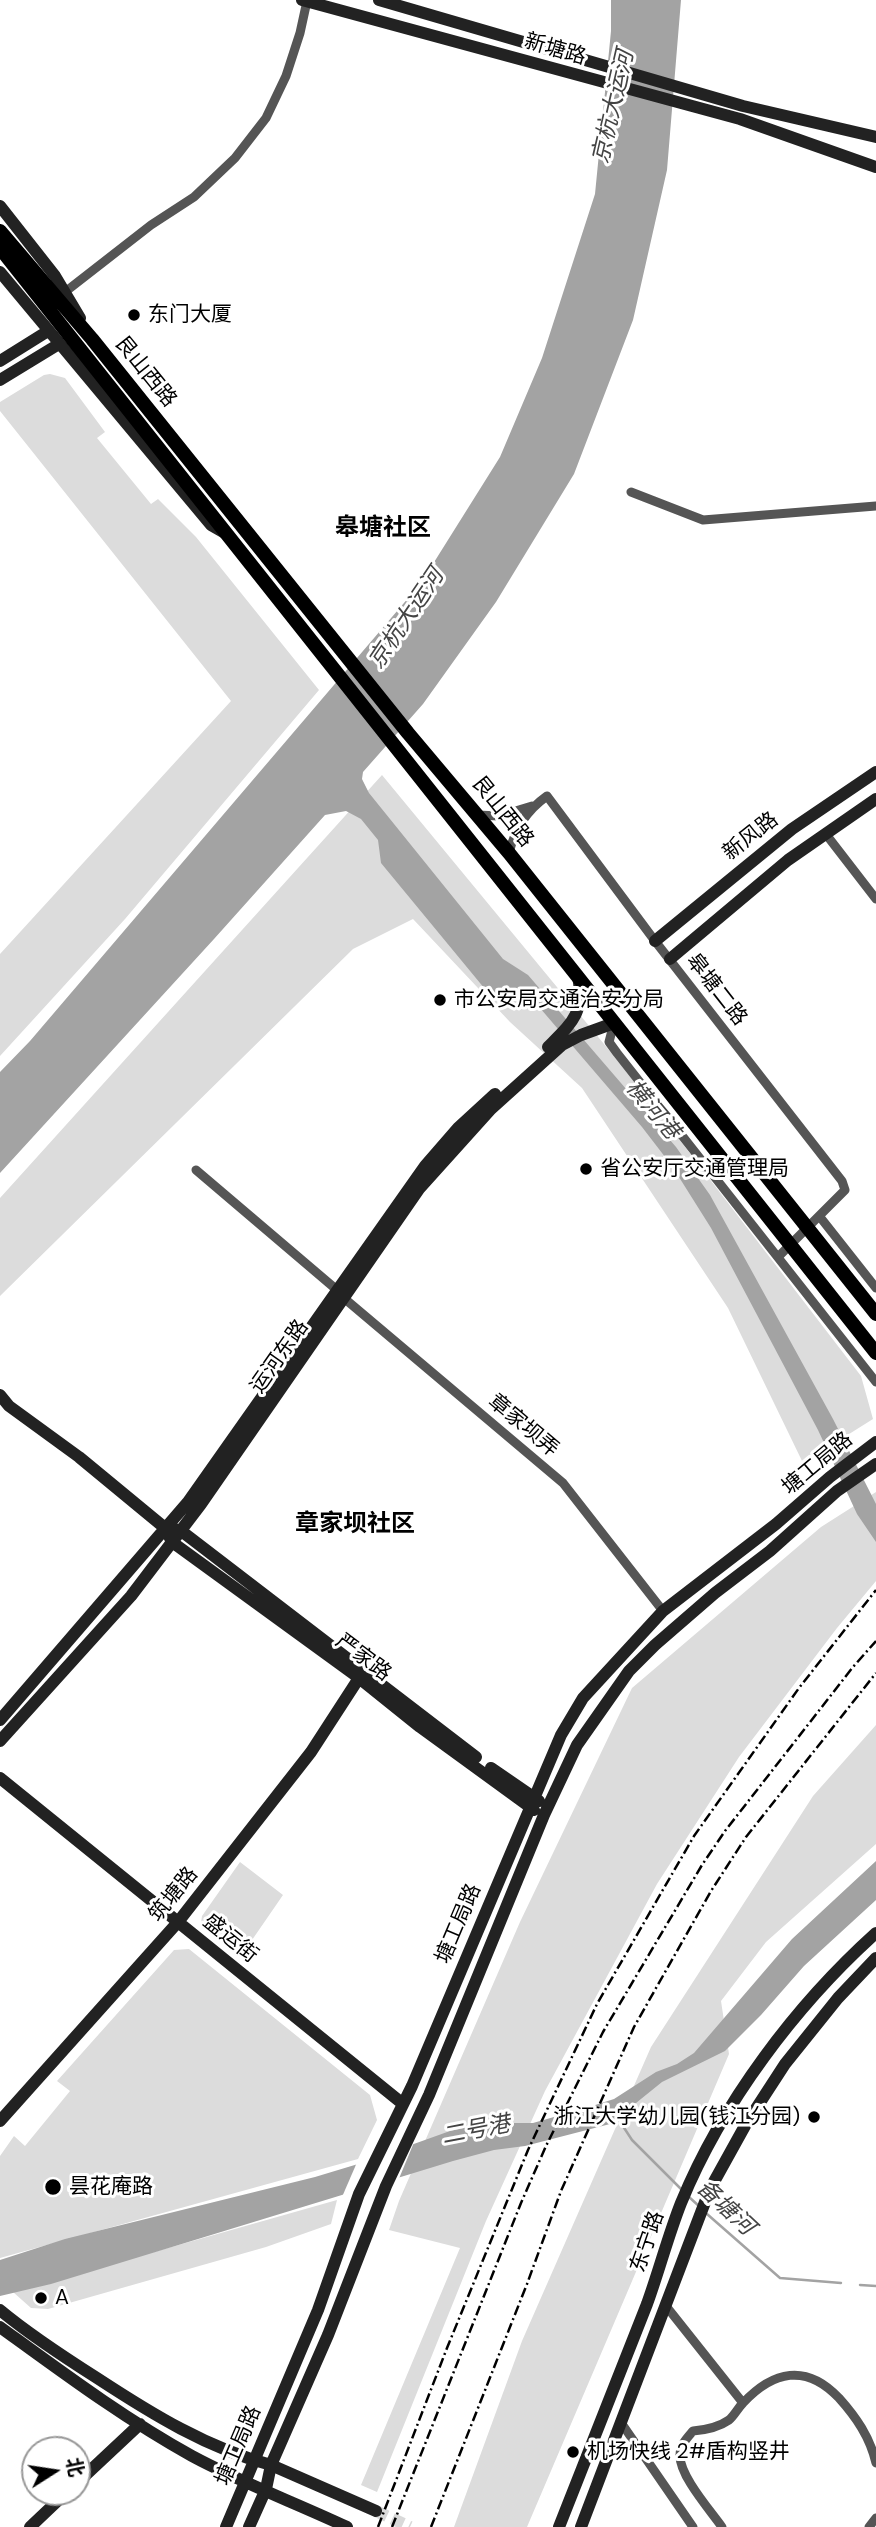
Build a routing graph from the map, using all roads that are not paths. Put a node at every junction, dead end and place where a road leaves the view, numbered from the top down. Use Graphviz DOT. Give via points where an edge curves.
graph roads {
  1 [pos="379,0"];
  2 [pos="305,1"];
  3 [pos="876,137"];
  4 [pos="876,167"];
  5 [pos="0,206"];
  6 [pos="0,231"];
  7 [pos="0,248"];
  8 [pos="0,272"];
  9 [pos="65,292"];
  10 [pos="44,293"];
  11 [pos="48,331"];
  12 [pos="92,339"];
  13 [pos="60,344"];
  14 [pos="0,361"];
  15 [pos="0,380"];
  16 [pos="631,492"];
  17 [pos="876,506"];
  18 [pos="225,533"];
  19 [pos="876,772"];
  20 [pos="876,799"];
  21 [pos="533,806"];
  22 [pos="477,814"];
  23 [pos="825,833"];
  24 [pos="509,853"];
  25 [pos="711,893"];
  26 [pos="876,898"];
  27 [pos="726,912"];
  28 [pos="655,940"];
  29 [pos="670,959"];
  30 [pos="578,976"];
  31 [pos="614,1023"];
  32 [pos="561,1040"];
  33 [pos="196,1170"];
  34 [pos="820,1217"];
  35 [pos="779,1256"];
  36 [pos="876,1288"];
  37 [pos="341,1295"];
  38 [pos="876,1314"];
  39 [pos="876,1353"];
  40 [pos="876,1382"];
  41 [pos="0,1395"];
  42 [pos="876,1442"];
  43 [pos="870,1468"];
  44 [pos="165,1528"];
  45 [pos="180,1531"];
  46 [pos="172,1542"];
  47 [pos="663,1611"];
  48 [pos="359,1678"];
  49 [pos="0,1720"];
  50 [pos="0,1741"];
  51 [pos="0,1777"];
  52 [pos="532,1802"];
  53 [pos="545,1811"];
  54 [pos="178,1922"];
  55 [pos="876,1933"];
  56 [pos="876,1958"];
  57 [pos="403,2104"];
  58 [pos="0,2121"];
  59 [pos="666,2306"];
  60 [pos="3,2313"];
  61 [pos="0,2328"];
  62 [pos="743,2403"];
  63 [pos="139,2424"];
  64 [pos="622,2424"];
  65 [pos="253,2460"];
  66 [pos="876,2463"];
  67 [pos="271,2465"];
  68 [pos="91,2470"];
  69 [pos="244,2483"];
  70 [pos="266,2489"];
  71 [pos="52,2506"];
  72 [pos="376,2511"];
  73 [pos="876,2518"];
  74 [pos="30,2527"];
  75 [pos="226,2527"];
  76 [pos="249,2527"];
  77 [pos="348,2527"];
  78 [pos="559,2527"];
  79 [pos="581,2527"];
  80 [pos="693,2527"];
  81 [pos="722,2527"];
  82 [pos="869,2527"];
  1 -- 3 [label="main road, 新塘路" via="743,106"];
  2 -- 4 [label="main road, 新塘路" via="740,119"];
  2 -- 9 [label="street" via="286,76 266,118 235,159 194,197"];
  5 -- 9 [label="main road, 艮山西路"];
  6 -- 10 [label="main road, 艮山西路"];
  7 -- 10 [label="main road, 艮山西路"];
  8 -- 11 [label="main road, 艮山西路"];
  9 -- 12 [label="main road, 艮山西路"];
  10 -- 12 [label="main road, 艮山西路"];
  10 -- 18 [label="main road, 艮山西路"];
  11 -- 13 [label="main road, 艮山西路"];
  11 -- 14 [label="main road"];
  12 -- 22 [label="main road, 艮山西路"];
  13 -- 15 [label="main road"];
  13 -- 18 [label="main road, 艮山西路" via="211,525"];
  16 -- 17 [label="street" via="703,520"];
  18 -- 30 [label="main road, 艮山西路"];
  19 -- 25 [label="main road, 新风路"];
  20 -- 23 [label="main road, 新风路"];
  21 -- 22 [label="street" via="499,816"];
  21 -- 24 [label="street" via="513,835"];
  21 -- 28 [label="street, 皋塘二路" via="547,796"];
  22 -- 24 [label="main road, 艮山西路"];
  23 -- 26 [label="street"];
  23 -- 27 [label="main road, 新风路"];
  24 -- 38 [label="main road, 艮山西路"];
  25 -- 27 [label="main road"];
  25 -- 28 [label="main road, 新风路"];
  27 -- 29 [label="main road, 新风路"];
  28 -- 29 [label="street, 皋塘二路"];
  29 -- 34 [label="street, 皋塘二路" via="842,1181 845,1190"];
  30 -- 31 [label="main road, 艮山西路"];
  30 -- 32 [label="main road, 运河东路" via="580,1004"];
  31 -- 32 [label="main road, 运河东路"];
  31 -- 35 [label="street" via="609,1042"];
  31 -- 39 [label="main road, 艮山西路"];
  32 -- 37 [label="main road, 运河东路" via="440,1164"];
  33 -- 37 [label="street, 章家坝弄"];
  34 -- 35 [label="street"];
  34 -- 36 [label="street"];
  35 -- 40 [label="street"];
  37 -- 44 [label="main road, 运河东路"];
  37 -- 45 [label="main road, 运河东路"];
  37 -- 47 [label="street, 章家坝弄" via="563,1483"];
  41 -- 44 [label="main road, 严家路"];
  42 -- 47 [label="main road, 塘工局路"];
  43 -- 53 [label="main road, 塘工局路" via="684,1619 629,1671 577,1745"];
  44 -- 45 [label="main road, 严家路"];
  44 -- 46 [label="main road, 严家路"];
  44 -- 49 [label="main road, 运河东路"];
  45 -- 46 [label="main road, 运河东路"];
  45 -- 52 [label="main road, 严家路"];
  46 -- 48 [label="main road, 严家路"];
  46 -- 50 [label="main road, 运河东路" via="131,1596"];
  47 -- 52 [label="main road, 塘工局路" via="583,1698"];
  48 -- 52 [label="main road, 严家路"];
  48 -- 54 [label="main road, 筑塘路" via="311,1752"];
  51 -- 54 [label="main road, 盛运街"];
  52 -- 53 [label="main road, 严家路"];
  52 -- 57 [label="main road, 塘工局路"];
  53 -- 67 [label="main road, 塘工局路"];
  54 -- 57 [label="main road, 盛运街"];
  54 -- 58 [label="main road, 筑塘路"];
  55 -- 78 [label="main road, 东宁路" via="795,2016 736,2099 682,2203"];
  56 -- 59 [label="main road, 东宁路" via="785,2064 746,2123 710,2189"];
  57 -- 65 [label="main road, 塘工局路" via="359,2194 318,2310"];
  59 -- 62 [label="street"];
  59 -- 64 [label="main road, 东宁路"];
  60 -- 65 [label="main road" via="152,2414"];
  61 -- 63 [label="main road"];
  62 -- 66 [label="street" via="784,2374 810,2376 857,2419"];
  62 -- 81 [label="street" via="730,2419 693,2431 679,2454 682,2469"];
  63 -- 68 [label="main road"];
  63 -- 69 [label="main road"];
  64 -- 79 [label="main road, 东宁路"];
  64 -- 80 [label="street"];
  65 -- 67 [label="main road"];
  65 -- 69 [label="main road, 塘工局路"];
  67 -- 70 [label="main road, 塘工局路"];
  67 -- 72 [label="main road"];
  69 -- 70 [label="main road"];
  69 -- 75 [label="main road, 塘工局路"];
  70 -- 76 [label="main road, 塘工局路"];
  70 -- 77 [label="main road"];
  71 -- 74 [label="main road"];
  73 -- 82 [label="street"];
}
